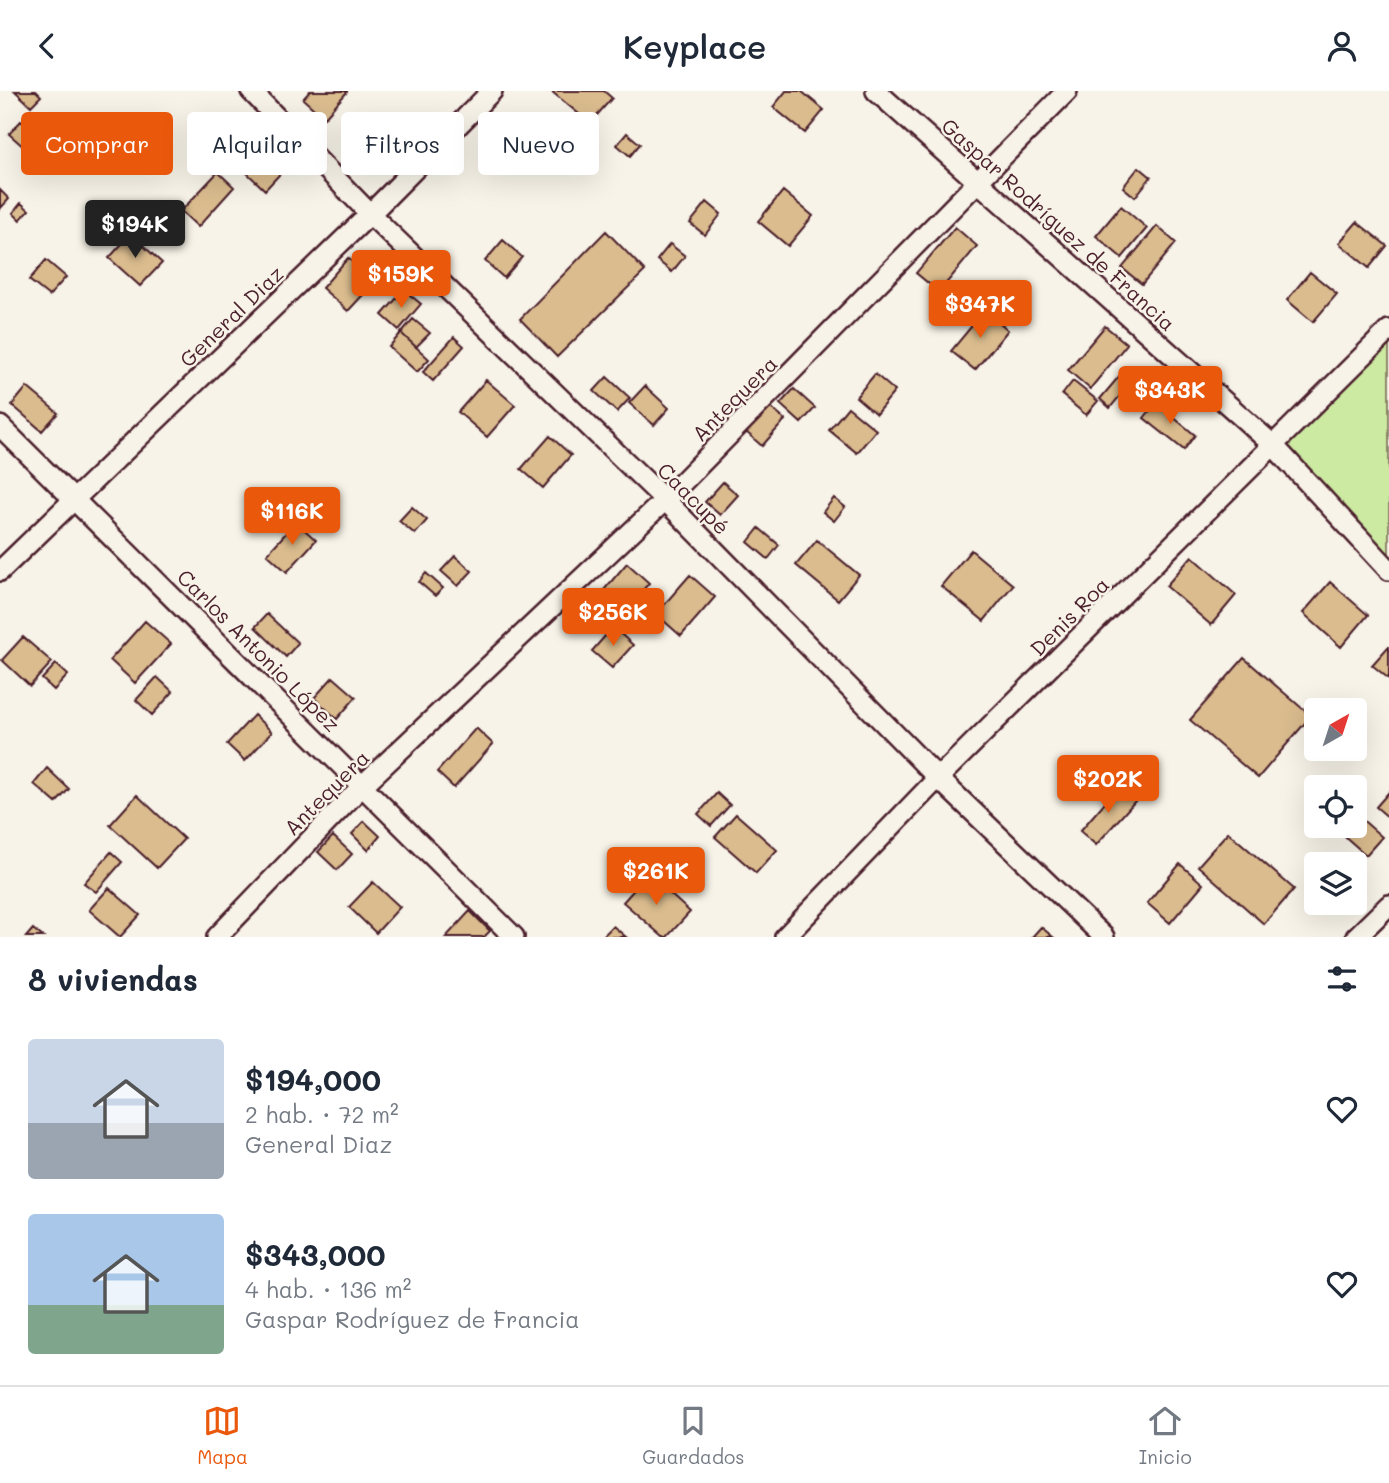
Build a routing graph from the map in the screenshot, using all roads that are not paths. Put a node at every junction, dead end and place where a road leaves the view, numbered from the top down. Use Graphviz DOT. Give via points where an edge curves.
graph roads {
  1 [pos="251,91"];
  2 [pos="492,91"];
  3 [pos="876,91"];
  4 [pos="1067,91"];
  5 [pos="979,183"];
  6 [pos="370,214"];
  7 [pos="1389,330"];
  8 [pos="0,426"];
  9 [pos="1273,445"];
  10 [pos="73,500"];
  11 [pos="666,500"];
  12 [pos="1389,570"];
  13 [pos="0,571"];
  14 [pos="938,778"];
  15 [pos="363,785"];
  16 [pos="1389,905"];
  17 [pos="217,937"];
  18 [pos="514,937"];
  19 [pos="785,937"];
  20 [pos="1104,937"];
  21 [pos="1356,937"];
  1 -- 6 [label="street, Caacupé"];
  2 -- 6 [label="street, General Diaz"];
  3 -- 5 [label="street, Gaspar Rodríguez de Francia"];
  4 -- 5 [label="street, Antequera"];
  5 -- 9 [label="street, Gaspar Rodríguez de Francia"];
  5 -- 11 [label="street, Antequera"];
  6 -- 10 [label="street, General Diaz"];
  6 -- 11 [label="street, Caacupé"];
  7 -- 9 [label="street, Denis Roa"];
  8 -- 10 [label="street, Carlos Antonio López"];
  9 -- 12 [label="street, Gaspar Rodríguez de Francia"];
  9 -- 14 [label="street, Denis Roa"];
  10 -- 13 [label="street, General Diaz"];
  10 -- 15 [label="street, Carlos Antonio López"];
  11 -- 14 [label="street, Caacupé"];
  11 -- 15 [label="street, Antequera"];
  14 -- 19 [label="street, Denis Roa"];
  14 -- 20 [label="street, Caacupé"];
  15 -- 17 [label="street, Antequera"];
  15 -- 18 [label="street, Carlos Antonio López"];
  16 -- 21 [label="street"];
}
